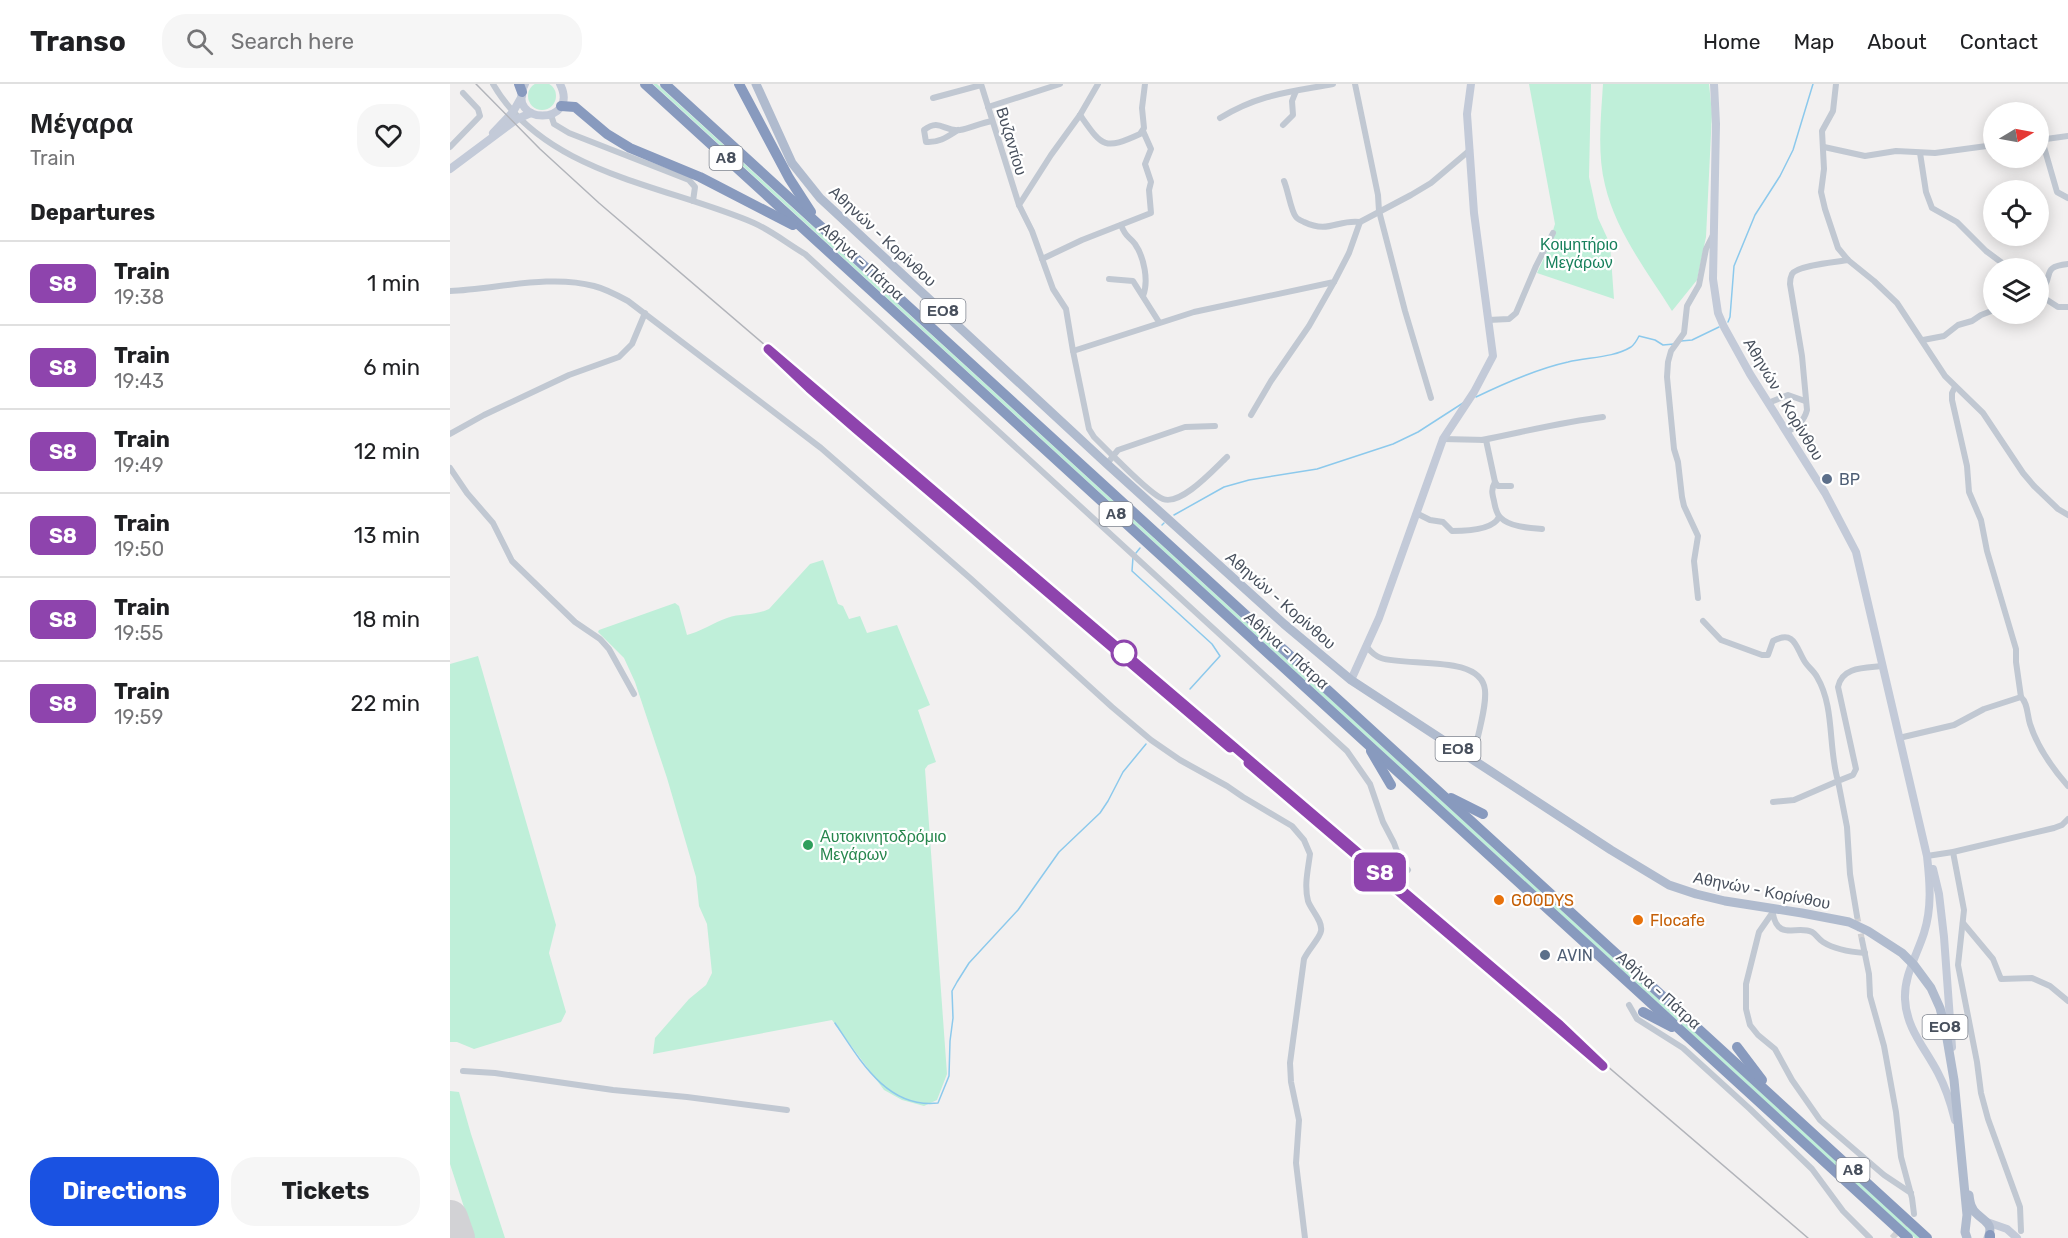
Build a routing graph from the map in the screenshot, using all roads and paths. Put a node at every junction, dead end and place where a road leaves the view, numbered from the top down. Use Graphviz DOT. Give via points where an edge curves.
graph roads {
  1 [pos="493,84"];
  2 [pos="570,84"];
  3 [pos="645,84"];
  4 [pos="665,84"];
  5 [pos="739,84"];
  6 [pos="756,84"];
  7 [pos="1060,84"];
  8 [pos="1098,84"];
  9 [pos="1145,84"];
  10 [pos="1333,84"];
  11 [pos="1355,84"];
  12 [pos="1471,84"];
  13 [pos="1714,84"];
  14 [pos="1836,84"];
  15 [pos="981,85"];
  16 [pos="1320,85"];
  17 [pos="562,88"];
  18 [pos="522,89"];
  19 [pos="1296,91"];
  20 [pos="463,93"];
  21 [pos="933,98"];
  22 [pos="561,106"];
  23 [pos="988,107"];
  24 [pos="527,115"];
  25 [pos="551,115"];
  26 [pos="1080,115"];
  27 [pos="1220,118"];
  28 [pos="992,121"];
  29 [pos="1283,125"];
  30 [pos="499,130"];
  31 [pos="958,130"];
  32 [pos="1143,131"];
  33 [pos="2068,136"];
  34 [pos="2049,139"];
  35 [pos="1983,146"];
  36 [pos="450,147"];
  37 [pos="1824,147"];
  38 [pos="1470,150"];
  39 [pos="1920,153"];
  40 [pos="2049,168"];
  41 [pos="450,169"];
  42 [pos="1284,181"];
  43 [pos="2068,198"];
  44 [pos="693,201"];
  45 [pos="1019,205"];
  46 [pos="1379,211"];
  47 [pos="1360,222"];
  48 [pos="819,225"];
  49 [pos="1121,225"];
  50 [pos="807,231"];
  51 [pos="1553,233"];
  52 [pos="1713,234"];
  53 [pos="1993,258"];
  54 [pos="1042,260"];
  55 [pos="1848,260"];
  56 [pos="2068,264"];
  57 [pos="2049,273"];
  58 [pos="1109,279"];
  59 [pos="1334,282"];
  60 [pos="450,291"];
  61 [pos="1143,296"];
  62 [pos="2049,301"];
  63 [pos="2068,307"];
  64 [pos="645,313"];
  65 [pos="1983,314"];
  66 [pos="1488,320"];
  67 [pos="1159,322"];
  68 [pos="1923,340"];
  69 [pos="1073,351"];
  70 [pos="1955,387"];
  71 [pos="1431,398"];
  72 [pos="1805,401"];
  73 [pos="1768,403"];
  74 [pos="1251,415"];
  75 [pos="1603,417"];
  76 [pos="1215,426"];
  77 [pos="1787,432"];
  78 [pos="450,434"];
  79 [pos="1443,439"];
  80 [pos="1482,440"];
  81 [pos="1227,457"];
  82 [pos="1110,460"];
  83 [pos="450,468"];
  84 [pos="1495,482"];
  85 [pos="1511,486"];
  86 [pos="1416,513"];
  87 [pos="2068,515"];
  88 [pos="1499,517"];
  89 [pos="1542,529"];
  90 [pos="1698,598"];
  91 [pos="1703,621"];
  92 [pos="1367,647"];
  93 [pos="1883,666"];
  94 [pos="1351,680"];
  95 [pos="634,694"];
  96 [pos="2021,697"];
  97 [pos="1899,738"];
  98 [pos="1364,741"];
  99 [pos="1473,759"];
  100 [pos="1838,782"];
  101 [pos="1391,785"];
  102 [pos="2068,786"];
  103 [pos="1439,792"];
  104 [pos="1773,802"];
  105 [pos="1483,814"];
  106 [pos="2068,819"];
  107 [pos="1953,852"];
  108 [pos="1927,856"];
  109 [pos="1405,872"];
  110 [pos="1774,912"];
  111 [pos="1857,916"];
  112 [pos="1963,923"];
  113 [pos="1862,940"];
  114 [pos="1865,953"];
  115 [pos="2068,1001"];
  116 [pos="1629,1005"];
  117 [pos="1643,1012"];
  118 [pos="1683,1032"];
  119 [pos="1737,1047"];
  120 [pos="463,1071"];
  121 [pos="1954,1080"];
  122 [pos="1779,1102"];
  123 [pos="787,1110"];
  124 [pos="1959,1133"];
  125 [pos="1963,1170"];
  126 [pos="1911,1193"];
  127 [pos="1914,1214"];
  128 [pos="1984,1220"];
  129 [pos="1966,1224"];
  130 [pos="2004,1228"];
  131 [pos="2019,1234"];
  132 [pos="1990,1236"];
  133 [pos="1305,1238"];
  134 [pos="1870,1238"];
  135 [pos="1908,1238"];
  136 [pos="1927,1238"];
  137 [pos="1967,1238"];
  1 -- 44 [label="street" via="525,123 557,148 584,163"];
  2 -- 17 [label="main road"];
  3 -- 50 [label="highway, Αθήνα - Πάτρα / Α8"];
  4 -- 48 [label="highway, Αθήνα - Πάτρα / Α8"];
  5 -- 48 [label="highway"];
  6 -- 82 [label="main road, Αθηνών - Κορίνθου / ΕΟ8" via="792,163 820,198"];
  7 -- 23 [label="street"];
  8 -- 26 [label="street"];
  9 -- 32 [label="street"];
  10 -- 16 [label="street"];
  11 -- 46 [label="street"];
  12 -- 38 [label="main road" via="1467,114"];
  13 -- 52 [label="main road, Αθηνών - Κορίνθου"];
  14 -- 37 [label="street" via="1833,111 1822,131"];
  15 -- 21 [label="street"];
  15 -- 23 [label="street, Βυζαντίου"];
  16 -- 19 [label="street"];
  17 -- 22 [label="main road"];
  18 -- 24 [label="main road"];
  18 -- 30 [label="main road" via="517,105"];
  19 -- 27 [label="street" via="1266,96"];
  19 -- 29 [label="street" via="1293,115"];
  20 -- 36 [label="street" via="480,116"];
  22 -- 25 [label="main road"];
  22 -- 50 [label="highway" via="575,107 630,148 700,177"];
  23 -- 28 [label="street, Βυζαντίου"];
  24 -- 25 [label="main road"];
  24 -- 30 [label="main road"];
  25 -- 44 [label="street" via="554,124 569,133 689,180 696,192"];
  26 -- 32 [label="street" via="1098,140 1106,144 1131,139"];
  26 -- 45 [label="street"];
  28 -- 31 [label="street"];
  28 -- 45 [label="street, Βυζαντίου"];
  30 -- 41 [label="main road"];
  31 -- 31 [label="street" via="931,125 924,130 924,136 930,142"];
  32 -- 49 [label="street" via="1151,149 1145,164 1151,182 1152,211"];
  33 -- 34 [label="street"];
  35 -- 39 [label="street"];
  37 -- 39 [label="street" via="1865,156 1896,151"];
  37 -- 55 [label="street" via="1823,202 1835,241"];
  38 -- 46 [label="street" via="1431,183"];
  38 -- 66 [label="main road" via="1475,230"];
  39 -- 53 [label="street" via="1932,208 1959,224"];
  40 -- 43 [label="street" via="2057,192"];
  42 -- 47 [label="street" via="1293,212 1300,220 1316,227"];
  44 -- 109 [label="street" via="754,223 805,254 1347,751 1370,784 1383,822 1408,870"];
  45 -- 54 [label="street, Βυζαντίου"];
  46 -- 47 [label="street"];
  46 -- 71 [label="street"];
  47 -- 59 [label="street"];
  48 -- 103 [label="highway, Αθήνα - Πάτρα / Α8"];
  49 -- 54 [label="street"];
  49 -- 61 [label="street" via="1140,255 1146,285"];
  50 -- 98 [label="highway, Αθήνα - Πάτρα / Α8"];
  51 -- 66 [label="street" via="1516,313 1509,319"];
  52 -- 73 [label="main road, Αθηνών - Κορίνθου" via="1714,289 1719,313 1733,345"];
  52 -- 90 [label="street" via="1699,285 1687,306 1684,333 1671,351 1667,377 1682,497 1698,536 1694,561"];
  54 -- 69 [label="street, Βυζαντίου" via="1066,309"];
  55 -- 68 [label="street" via="1897,303"];
  55 -- 72 [label="street" via="1802,267 1791,275"];
  56 -- 57 [label="street" via="2054,266"];
  58 -- 61 [label="street" via="1131,279"];
  59 -- 67 [label="street"];
  59 -- 74 [label="street"];
  60 -- 64 [label="street" via="577,282 612,292"];
  61 -- 67 [label="street"];
  62 -- 63 [label="street" via="2058,307"];
  64 -- 78 [label="street" via="632,344 619,357 569,375"];
  64 -- 133 [label="street" via="821,448 1151,740 1286,821 1304,840 1310,854 1306,873 1308,898 1321,931 1304,959 1290,1063 1299,1120 1296,1163"];
  65 -- 68 [label="street" via="1944,336"];
  66 -- 79 [label="main road" via="1493,356"];
  67 -- 69 [label="street"];
  68 -- 70 [label="street" via="1938,368"];
  69 -- 82 [label="street, Βυζαντίου" via="1091,433"];
  70 -- 87 [label="street" via="1983,413 2031,483"];
  70 -- 96 [label="street" via="1952,400 1969,492 1981,520 2016,649"];
  72 -- 73 [label="street" via="1784,396"];
  72 -- 77 [label="street" via="1805,417"];
  73 -- 77 [label="main road, Αθηνών - Κορίνθου"];
  75 -- 80 [label="street"];
  76 -- 82 [label="street" via="1185,427 1118,450"];
  77 -- 93 [label="main road, Αθηνών - Κορίνθου" via="1856,552"];
  79 -- 80 [label="street"];
  79 -- 86 [label="main road"];
  80 -- 84 [label="street" via="1486,440"];
  81 -- 82 [label="street, Βυζαντίου" via="1184,495 1170,501 1160,498"];
  82 -- 94 [label="main road, Αθηνών - Κορίνθου / ΕΟ8" via="1176,527"];
  83 -- 95 [label="street" via="489,518 512,561 575,622 600,639"];
  84 -- 85 [label="street" via="1498,486"];
  84 -- 88 [label="street" via="1492,492"];
  86 -- 88 [label="street" via="1443,522 1452,531 1483,528 1496,523"];
  86 -- 92 [label="main road"];
  88 -- 89 [label="street"];
  91 -- 100 [label="street" via="1721,640 1757,654 1768,655 1773,641 1779,638 1789,638 1797,645 1823,691"];
  92 -- 94 [label="main road"];
  92 -- 99 [label="street" via="1387,660 1458,666 1480,678 1485,694"];
  93 -- 97 [label="main road, Αθηνών - Κορίνθου"];
  93 -- 100 [label="street" via="1850,671 1839,682 1856,769"];
  94 -- 99 [label="main road, Αθηνών - Κορίνθου / ΕΟ8"];
  96 -- 97 [label="street" via="1991,706 1954,725"];
  96 -- 102 [label="street" via="2038,744"];
  97 -- 108 [label="main road, Αθηνών - Κορίνθου"];
  98 -- 101 [label="highway"];
  98 -- 118 [label="highway, Αθήνα - Πάτρα / Α8"];
  99 -- 110 [label="main road, Αθηνών - Κορίνθου / ΕΟ8" via="1669,885"];
  100 -- 104 [label="street" via="1794,800"];
  100 -- 111 [label="street"];
  103 -- 105 [label="highway"];
  103 -- 122 [label="highway, Αθήνα - Πάτρα / Α8"];
  106 -- 107 [label="street" via="2054,828"];
  107 -- 108 [label="street"];
  107 -- 112 [label="street" via="1964,902"];
  108 -- 121 [label="main road, Αθηνών - Κορίνθου" via="1939,894"];
  108 -- 124 [label="main road, Αθηνών - Κορίνθου" via="1929,914 1907,977 1905,1006 1912,1029 1944,1087"];
  110 -- 114 [label="street" via="1776,924 1786,931 1811,932 1825,943"];
  110 -- 121 [label="main road, Αθηνών - Κορίνθου / ΕΟ8" via="1831,918 1868,931 1914,965 1936,999"];
  110 -- 126 [label="street" via="1759,932 1746,984 1750,1025 1774,1049 1820,1119 1884,1175"];
  112 -- 115 [label="street" via="1991,956 2001,979 2032,978"];
  112 -- 131 [label="street" via="1958,965 1968,1026 1986,1111 2020,1207"];
  113 -- 114 [label="street"];
  114 -- 126 [label="street" via="1870,996 1884,1046 1901,1157"];
  116 -- 134 [label="street" via="1637,1019 1683,1048 1750,1109 1812,1169 1843,1211"];
  117 -- 118 [label="highway"];
  118 -- 135 [label="highway, Αθήνα - Πάτρα / Α8"];
  119 -- 122 [label="highway"];
  120 -- 123 [label="street"];
  121 -- 124 [label="main road, Αθηνών - Κορίνθου / ΕΟ8"];
  122 -- 136 [label="highway, Αθήνα - Πάτρα / Α8"];
  124 -- 125 [label="main road, Αθηνών - Κορίνθου / ΕΟ8"];
  125 -- 128 [label="main road, Αθηνών - Κορίνθου / ΕΟ8" via="1971,1206"];
  125 -- 129 [label="main road, Αθηνών - Κορίνθου / ΕΟ8"];
  126 -- 127 [label="street"];
  128 -- 129 [label="main road" via="1973,1218"];
  128 -- 130 [label="main road"];
  128 -- 132 [label="main road, Αθηνών - Κορίνθου / ΕΟ8" via="1990,1227"];
  129 -- 137 [label="main road, Αθηνών - Κορίνθου / ΕΟ8"];
  130 -- 131 [label="main road"];
  130 -- 132 [label="main road" via="1995,1229"];
}
